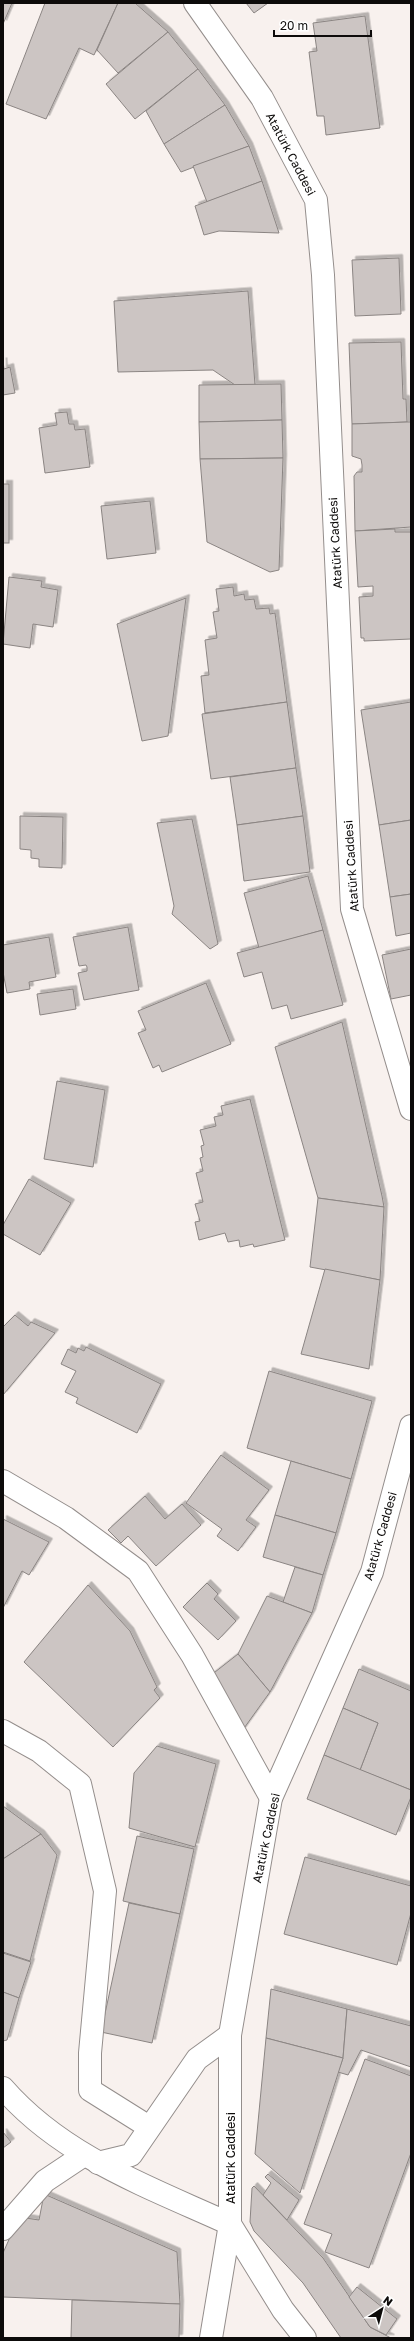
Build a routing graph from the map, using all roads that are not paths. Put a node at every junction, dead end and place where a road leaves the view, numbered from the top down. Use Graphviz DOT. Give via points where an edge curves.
graph roads {
  1 [pos="194,3"];
  2 [pos="402,1046"];
  3 [pos="411,1110"];
  4 [pos="411,1426"];
  5 [pos="3,1481"];
  6 [pos="3,1731"];
  7 [pos="272,1798"];
  8 [pos="230,2035"];
  9 [pos="3,2088"];
  10 [pos="150,2127"];
  11 [pos="91,2159"];
  12 [pos="230,2224"];
  13 [pos="3,2229"];
  14 [pos="211,2338"];
  15 [pos="305,2338"];
  1 -- 2 [label="street, Atatürk Caddesi" via="262,98 316,200 323,275 352,909"];
  2 -- 3 [label="street, Atatürk Caddesi"];
  4 -- 7 [label="street, Atatürk Caddesi" via="372,1572"];
  5 -- 7 [label="street" via="66,1518 138,1571 192,1655"];
  6 -- 10 [label="street" via="39,1751 80,1784 105,1891 90,2053 90,2090"];
  7 -- 8 [label="street, Atatürk Caddesi"];
  8 -- 10 [label="street" via="197,2060"];
  8 -- 12 [label="street, Atatürk Caddesi"];
  9 -- 11 [label="street" via="20,2108 69,2147"];
  10 -- 11 [label="street" via="131,2155"];
  11 -- 12 [label="street"];
  11 -- 13 [label="street" via="45,2181"];
  12 -- 14 [label="street, Atatürk Caddesi"];
  12 -- 15 [label="street" via="283,2310"];
}
